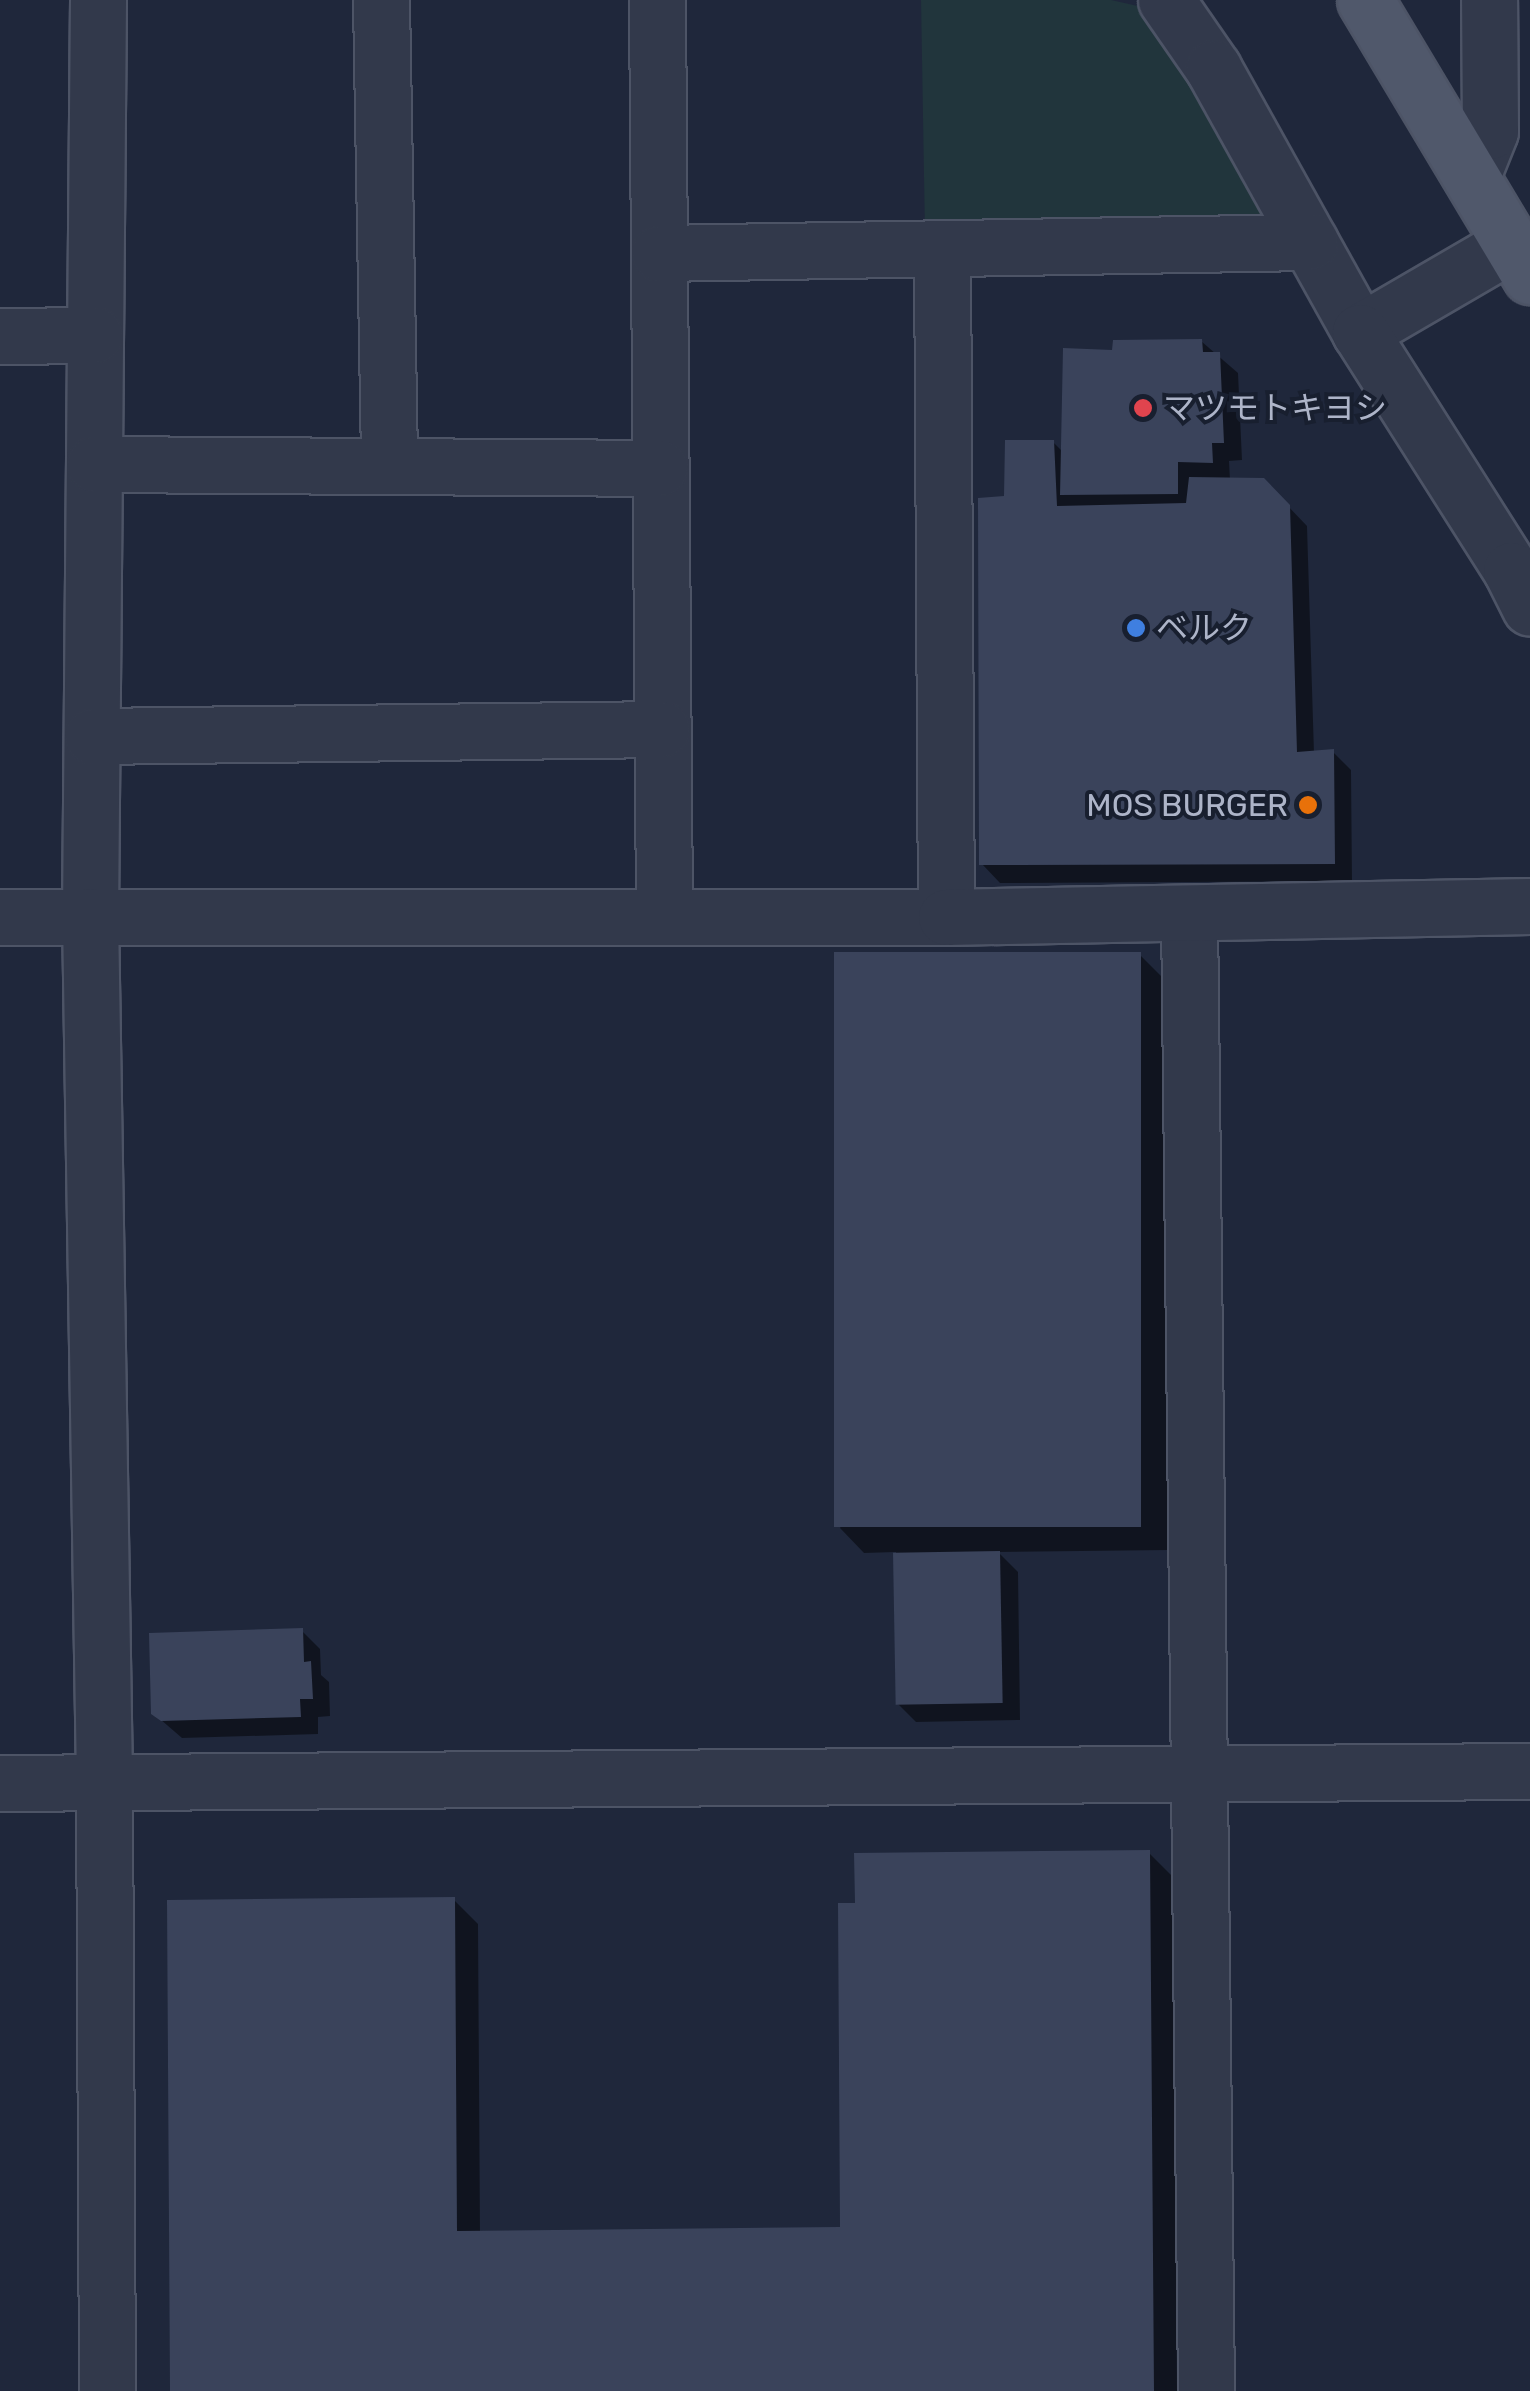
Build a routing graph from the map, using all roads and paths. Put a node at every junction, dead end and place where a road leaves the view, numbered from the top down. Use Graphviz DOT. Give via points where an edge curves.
graph roads {
  1 [pos="98,0"];
  2 [pos="382,0"];
  3 [pos="657,0"];
  4 [pos="1166,0"];
  5 [pos="1364,0"];
  6 [pos="1490,0"];
  7 [pos="1472,176"];
  8 [pos="1310,242"];
  9 [pos="942,248"];
  10 [pos="659,253"];
  11 [pos="1520,260"];
  12 [pos="1360,332"];
  13 [pos="95,335"];
  14 [pos="0,336"];
  15 [pos="94,464"];
  16 [pos="389,466"];
  17 [pos="660,468"];
  18 [pos="1530,608"];
  19 [pos="662,729"];
  20 [pos="92,736"];
  21 [pos="1530,906"];
  22 [pos="1189,914"];
  23 [pos="90,916"];
  24 [pos="946,916"];
  25 [pos="0,917"];
  26 [pos="664,917"];
  27 [pos="1530,1771"];
  28 [pos="1197,1773"];
  29 [pos="104,1782"];
  30 [pos="0,1783"];
  31 [pos="107,2391"];
  32 [pos="1206,2391"];
  1 -- 13 [label="street"];
  2 -- 16 [label="street"];
  3 -- 10 [label="street"];
  4 -- 8 [label="street"];
  5 -- 7 [label="main road"];
  6 -- 7 [label="street" via="1490,131"];
  7 -- 11 [label="main road"];
  8 -- 9 [label="street"];
  8 -- 12 [label="street"];
  9 -- 10 [label="street"];
  9 -- 24 [label="street"];
  10 -- 17 [label="street"];
  11 -- 12 [label="street"];
  12 -- 18 [label="street"];
  13 -- 14 [label="street"];
  13 -- 15 [label="street"];
  15 -- 16 [label="street"];
  15 -- 20 [label="street"];
  16 -- 17 [label="street"];
  17 -- 19 [label="street"];
  19 -- 20 [label="street"];
  19 -- 26 [label="street"];
  20 -- 23 [label="street"];
  21 -- 22 [label="street"];
  22 -- 24 [label="street"];
  22 -- 28 [label="street"];
  23 -- 25 [label="street"];
  23 -- 26 [label="street"];
  23 -- 29 [label="street"];
  24 -- 26 [label="street"];
  27 -- 28 [label="street"];
  28 -- 29 [label="street"];
  28 -- 32 [label="street"];
  29 -- 30 [label="street"];
  29 -- 31 [label="street"];
}
